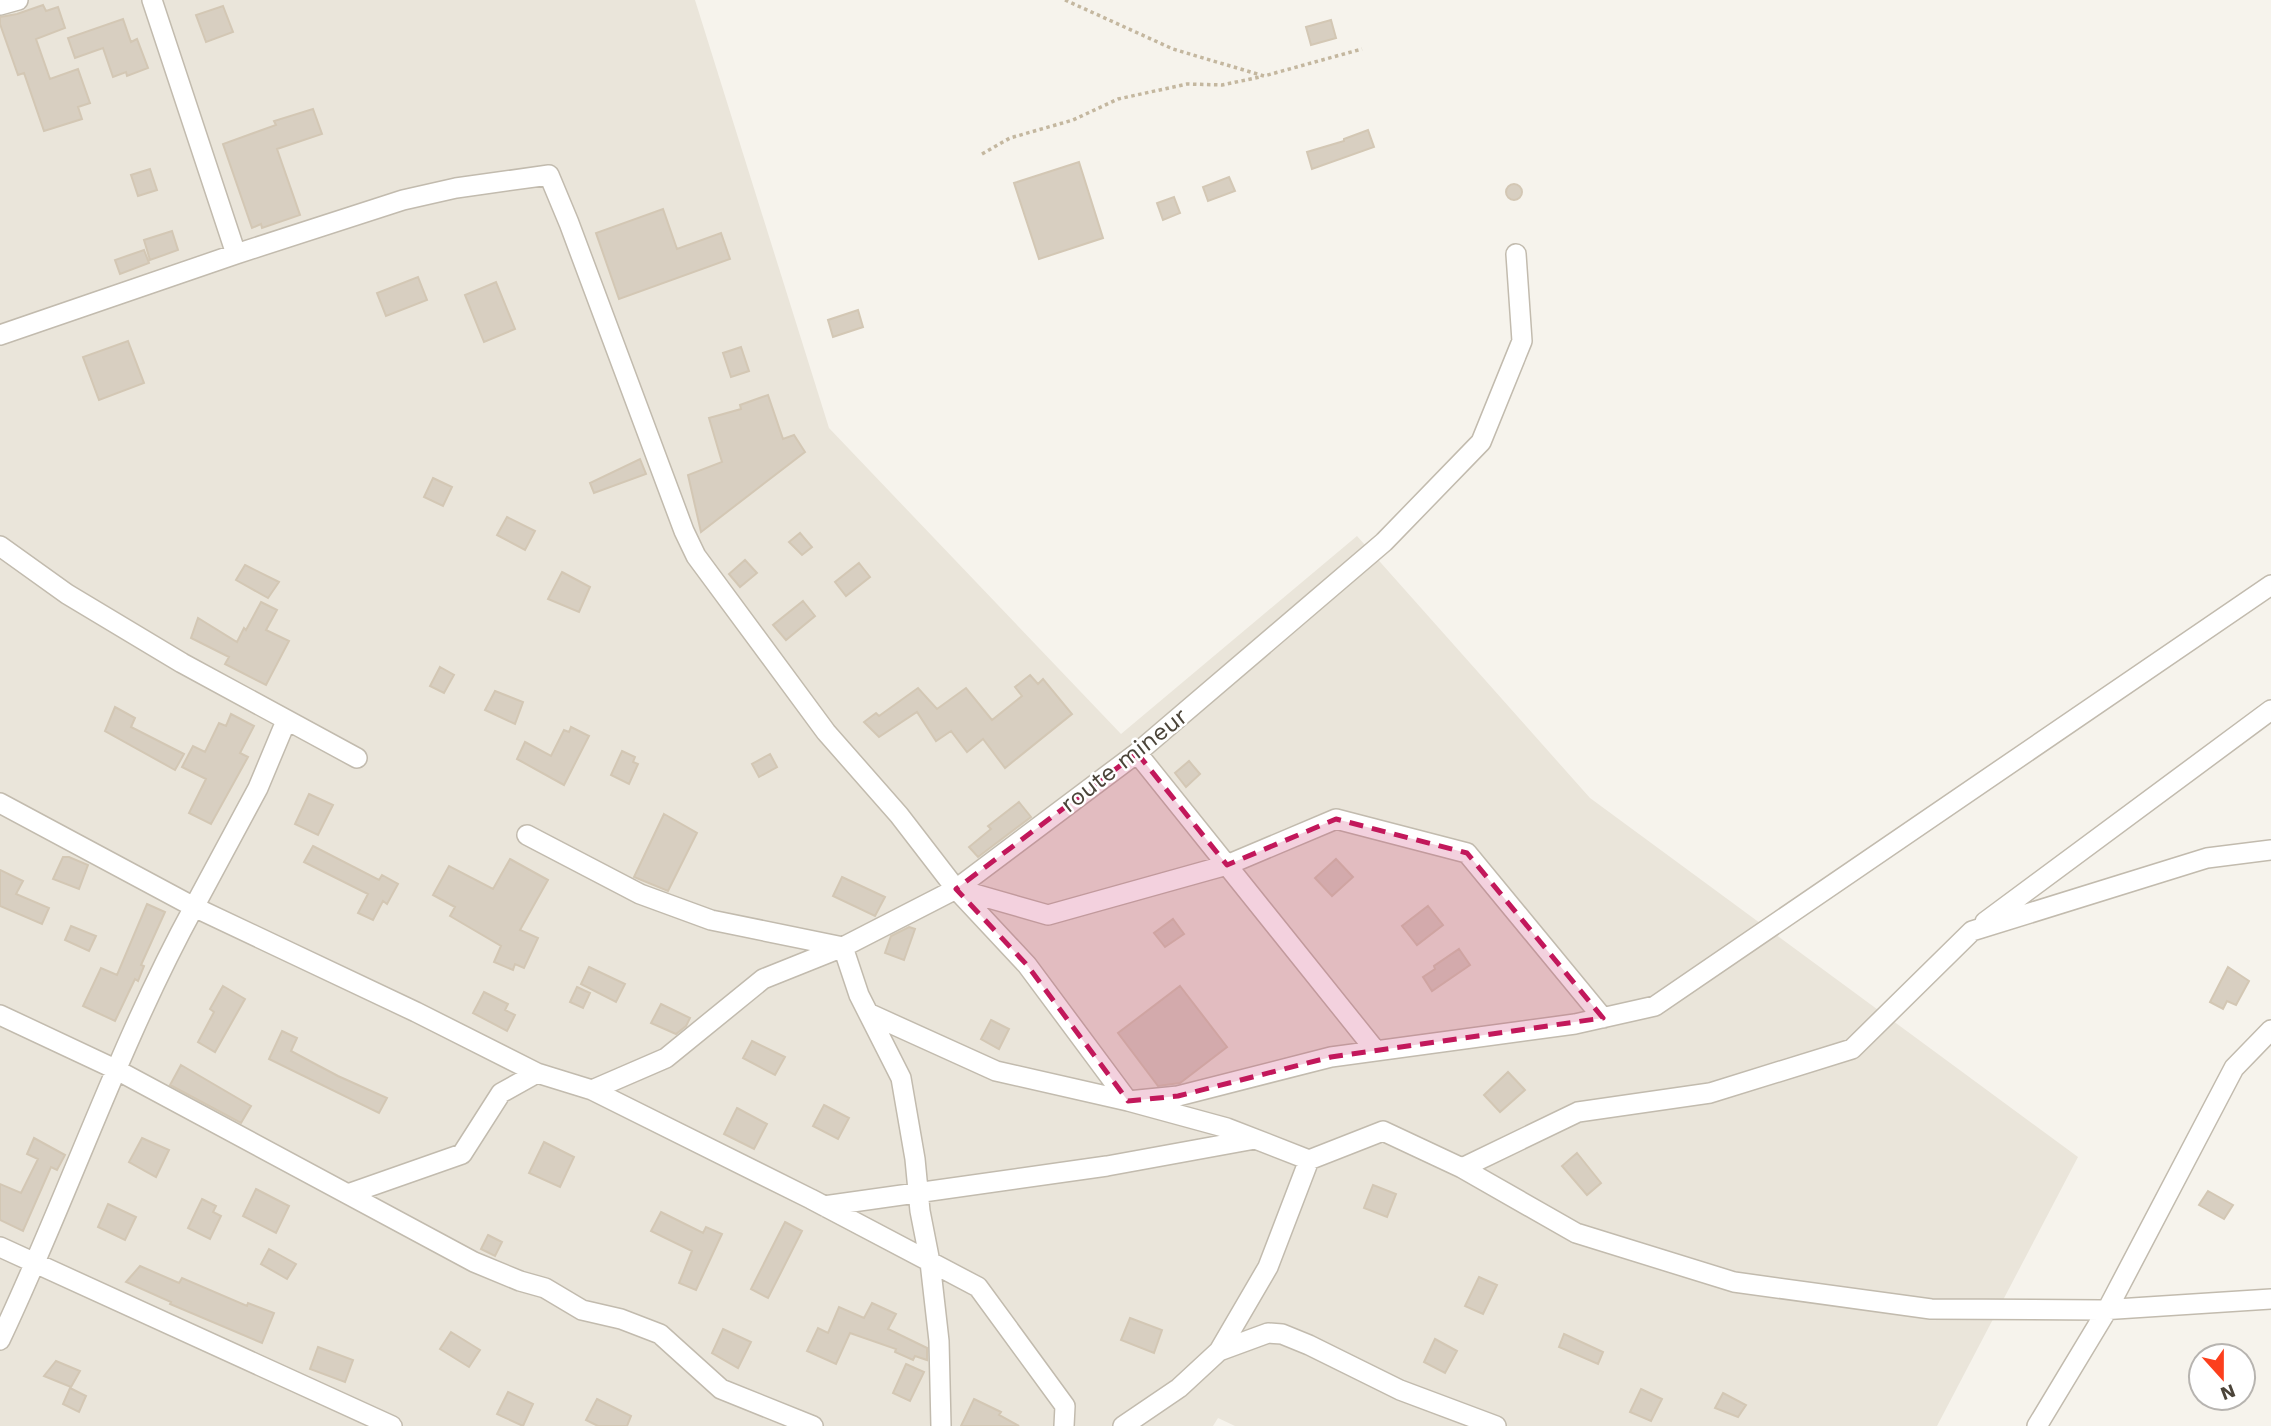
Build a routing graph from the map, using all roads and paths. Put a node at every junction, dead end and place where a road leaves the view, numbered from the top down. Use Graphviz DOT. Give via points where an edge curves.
graph roads {
  1 [pos="18,0"];
  2 [pos="152,0"];
  3 [pos="1065,0"];
  4 [pos="0,5"];
  5 [pos="1362,49"];
  6 [pos="1264,76"];
  7 [pos="982,154"];
  8 [pos="236,254"];
  9 [pos="1516,254"];
  10 [pos="0,335"];
  11 [pos="0,546"];
  12 [pos="2271,585"];
  13 [pos="2271,710"];
  14 [pos="286,720"];
  15 [pos="1137,753"];
  16 [pos="357,758"];
  17 [pos="0,803"];
  18 [pos="527,835"];
  19 [pos="2271,850"];
  20 [pos="1227,865"];
  21 [pos="956,888"];
  22 [pos="194,907"];
  23 [pos="1972,931"];
  24 [pos="843,947"];
  25 [pos="868,1013"];
  26 [pos="0,1015"];
  27 [pos="1603,1018"];
  28 [pos="2271,1030"];
  29 [pos="1376,1051"];
  30 [pos="115,1069"];
  31 [pos="537,1073"];
  32 [pos="592,1090"];
  33 [pos="1128,1101"];
  34 [pos="1255,1139"];
  35 [pos="1309,1160"];
  36 [pos="1462,1168"];
  37 [pos="918,1193"];
  38 [pos="348,1194"];
  39 [pos="824,1206"];
  40 [pos="0,1247"];
  41 [pos="930,1262"];
  42 [pos="36,1263"];
  43 [pos="2271,1299"];
  44 [pos="2107,1310"];
  45 [pos="0,1340"];
  46 [pos="1219,1351"];
  47 [pos="393,1426"];
  48 [pos="813,1426"];
  49 [pos="941,1426"];
  50 [pos="1064,1426"];
  51 [pos="1123,1426"];
  52 [pos="1496,1426"];
  53 [pos="2037,1426"];
  1 -- 4 [label="street"];
  2 -- 8 [label="street"];
  3 -- 6 [label="path" via="1173,49"];
  5 -- 6 [label="path"];
  6 -- 7 [label="path" via="1222,85 1187,84 1118,99 1073,120 1010,138"];
  8 -- 10 [label="street"];
  8 -- 21 [label="street" via="403,200 549,175 695,556 826,732"];
  9 -- 15 [label="street, route mineur" via="1522,341 1481,442 1384,542"];
  11 -- 14 [label="street" via="67,594"];
  12 -- 27 [label="street" via="1655,1006"];
  13 -- 23 [label="street"];
  14 -- 16 [label="street"];
  14 -- 22 [label="street" via="258,788"];
  15 -- 20 [label="street"];
  15 -- 21 [label="street, route mineur"];
  17 -- 22 [label="street"];
  18 -- 24 [label="street" via="640,894 711,920"];
  19 -- 23 [label="street" via="2207,858"];
  20 -- 21 [label="street" via="1048,915"];
  20 -- 27 [label="street" via="1336,819 1467,853"];
  20 -- 29 [label="street"];
  21 -- 24 [label="street, route mineur"];
  21 -- 33 [label="street" via="1027,965"];
  22 -- 30 [label="street"];
  22 -- 31 [label="street"];
  23 -- 36 [label="street" via="1852,1049 1710,1093 1578,1112"];
  24 -- 25 [label="street"];
  24 -- 32 [label="street, route mineur" via="763,979 666,1058"];
  25 -- 33 [label="street" via="996,1071"];
  25 -- 37 [label="street" via="901,1078"];
  26 -- 30 [label="street"];
  27 -- 29 [label="street"];
  28 -- 44 [label="street" via="2234,1068"];
  29 -- 33 [label="street" via="1331,1057 1178,1096"];
  30 -- 38 [label="street"];
  30 -- 42 [label="street"];
  31 -- 32 [label="street"];
  31 -- 38 [label="street" via="501,1093 462,1154"];
  32 -- 39 [label="street"];
  33 -- 34 [label="street"];
  34 -- 35 [label="street"];
  34 -- 37 [label="street"];
  35 -- 36 [label="street" via="1383,1131"];
  35 -- 46 [label="street" via="1268,1266"];
  36 -- 44 [label="street" via="1576,1233 1734,1282 1931,1309"];
  37 -- 39 [label="street"];
  37 -- 41 [label="street"];
  38 -- 48 [label="street" via="474,1262 545,1288 582,1310 660,1334 721,1389"];
  39 -- 41 [label="street"];
  40 -- 42 [label="street"];
  41 -- 49 [label="street" via="939,1341"];
  41 -- 50 [label="street" via="978,1287 1065,1406"];
  42 -- 45 [label="street"];
  42 -- 47 [label="street"];
  43 -- 44 [label="street"];
  44 -- 53 [label="street"];
  46 -- 51 [label="street" via="1179,1388"];
  46 -- 52 [label="street" via="1268,1333 1282,1334 1400,1390"];
}
